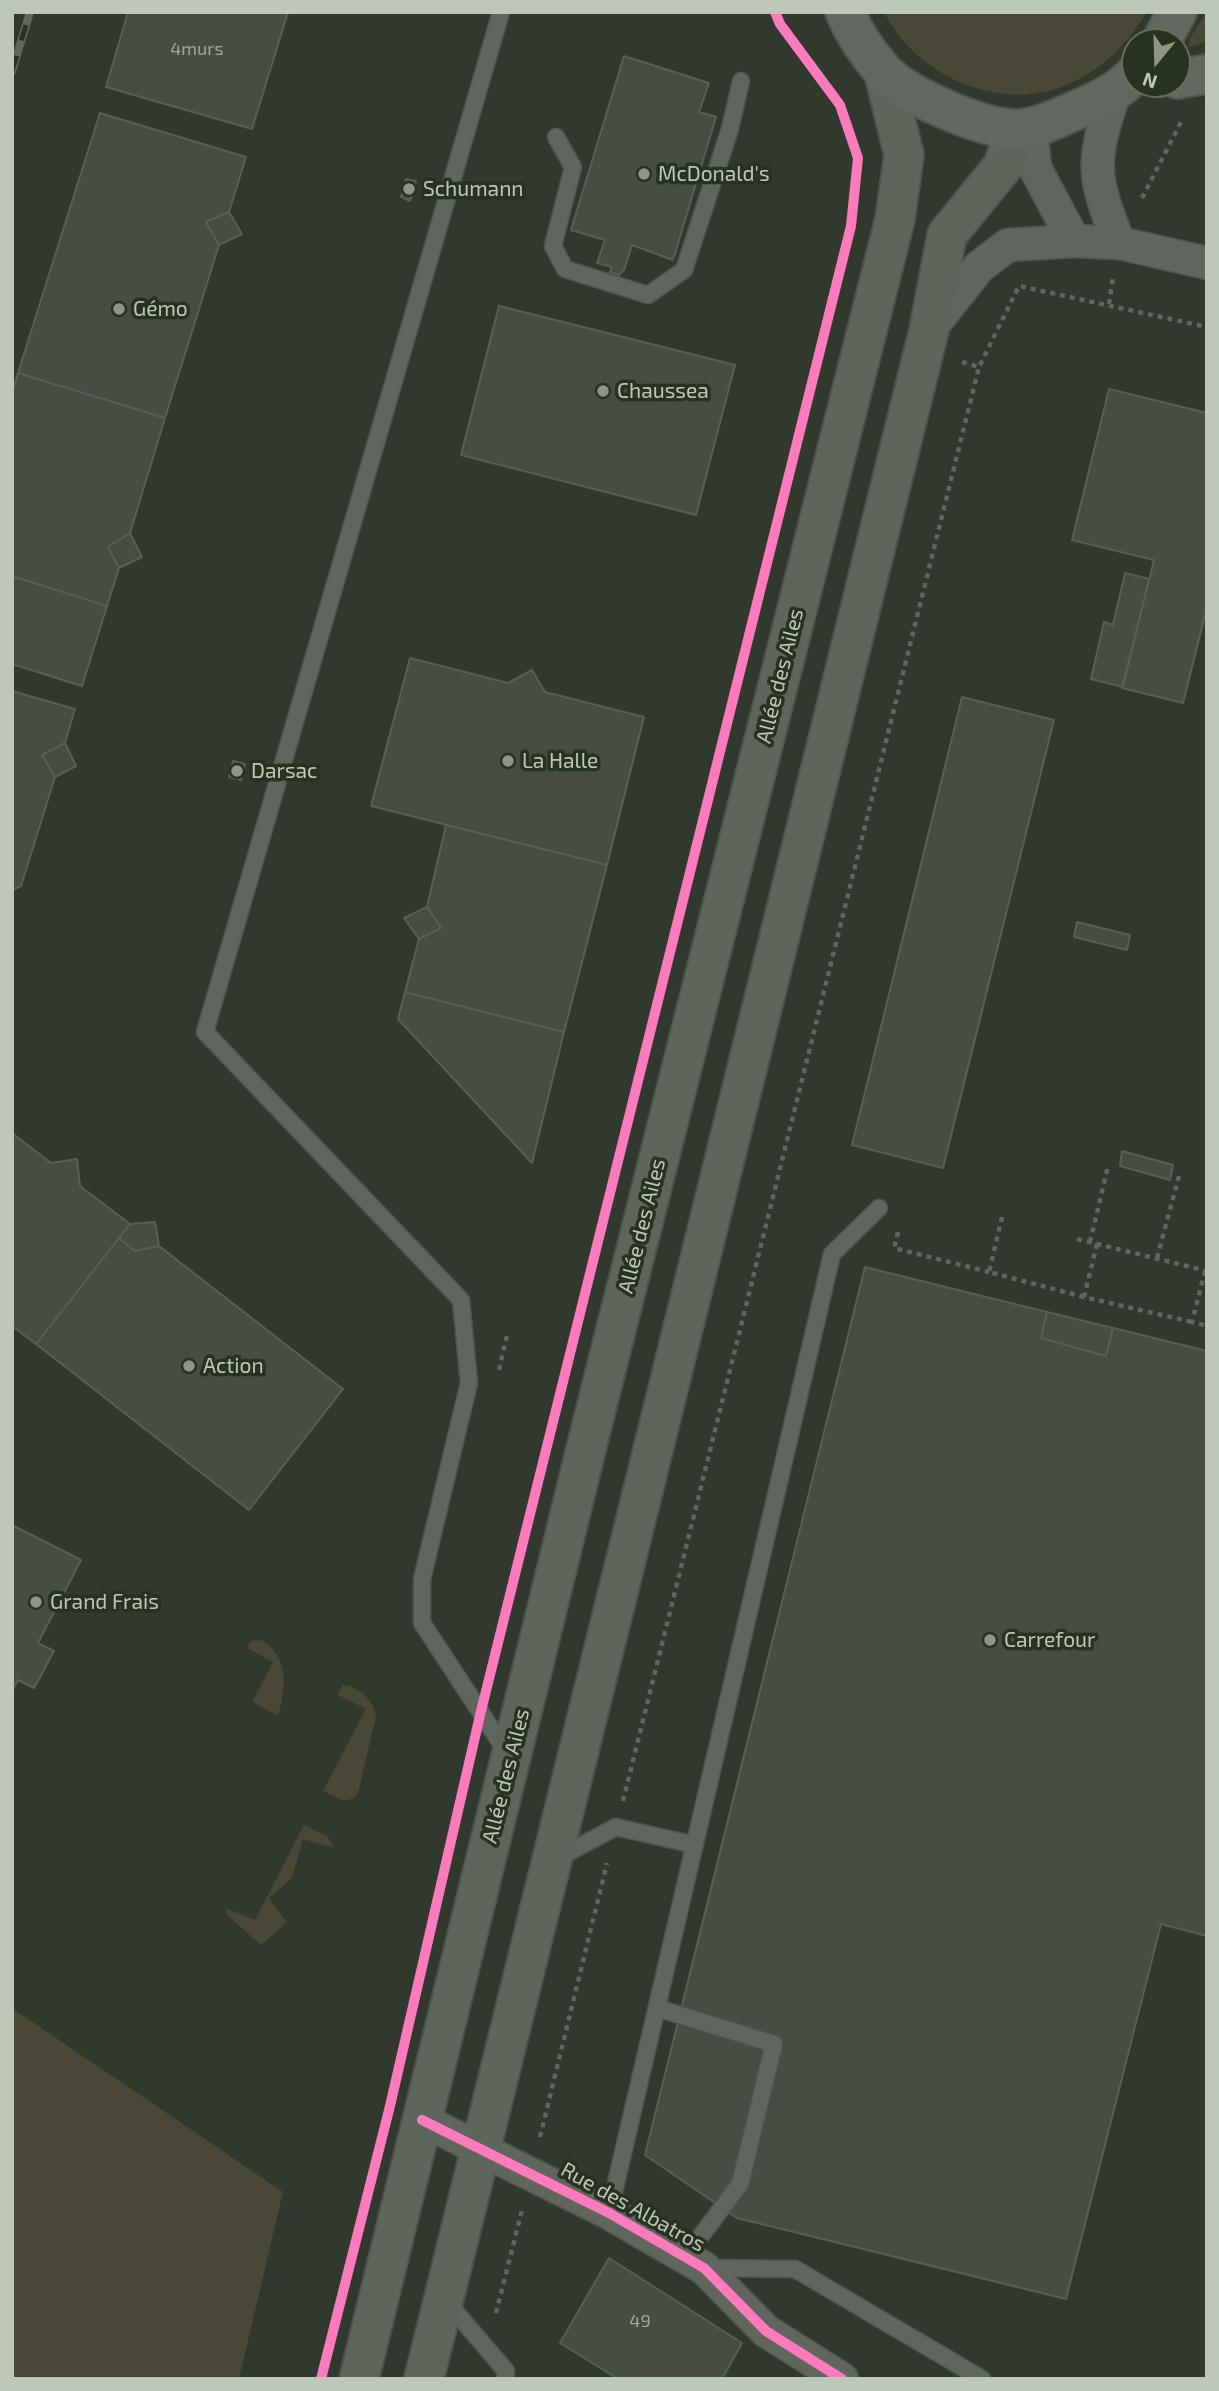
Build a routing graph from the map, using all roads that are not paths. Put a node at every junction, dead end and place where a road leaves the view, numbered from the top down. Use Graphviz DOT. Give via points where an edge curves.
graph roads {
  1 [pos="501,12"];
  2 [pos="845,12"];
  3 [pos="1177,12"];
  4 [pos="1168,28"];
  5 [pos="884,73"];
  6 [pos="1207,74"];
  7 [pos="741,81"];
  8 [pos="1191,87"];
  9 [pos="1121,90"];
  10 [pos="1124,98"];
  11 [pos="1024,127"];
  12 [pos="556,137"];
  13 [pos="1074,241"];
  14 [pos="1118,243"];
  15 [pos="1207,263"];
  16 [pos="929,330"];
  17 [pos="879,1208"];
  18 [pos="511,1758"];
  19 [pos="695,1845"];
  20 [pos="551,1861"];
  21 [pos="657,2008"];
  22 [pos="422,2120"];
  23 [pos="480,2149"];
  24 [pos="609,2213"];
  25 [pos="695,2262"];
  26 [pos="444,2298"];
  27 [pos="505,2375"];
  28 [pos="359,2379"];
  29 [pos="424,2379"];
  30 [pos="522,2379"];
  31 [pos="842,2379"];
  32 [pos="982,2379"];
  1 -- 18 [label="lane" via="205,1032 461,1300 469,1383 422,1579 422,1623"];
  2 -- 5 [label="main road"];
  3 -- 4 [label="main road"];
  5 -- 11 [label="main road" via="935,105 988,125"];
  5 -- 18 [label="main road, Allée des Ailes" via="904,155 895,219"];
  6 -- 8 [label="main road"];
  7 -- 12 [label="lane" via="684,270 648,295 565,269 553,246 573,167"];
  9 -- 11 [label="main road" via="1045,124"];
  10 -- 14 [label="street" via="1097,149 1098,192"];
  11 -- 13 [label="street" via="1035,168"];
  11 -- 16 [label="main road" via="1003,166 947,235"];
  13 -- 14 [label="street"];
  13 -- 16 [label="street" via="1009,245 979,267"];
  14 -- 15 [label="street"];
  16 -- 20 [label="main road"];
  17 -- 19 [label="lane" via="832,1254"];
  18 -- 22 [label="main road, Allée des Ailes"];
  19 -- 20 [label="lane" via="616,1827"];
  19 -- 21 [label="lane"];
  20 -- 23 [label="main road"];
  21 -- 24 [label="lane"];
  21 -- 25 [label="lane" via="774,2043 740,2184"];
  22 -- 23 [label="street, Rue des Albatros"];
  22 -- 28 [label="main road, Allée des Ailes"];
  23 -- 24 [label="street, Rue des Albatros"];
  23 -- 26 [label="main road"];
  24 -- 25 [label="street, Rue des Albatros"];
  25 -- 31 [label="street, Rue des Albatros" via="766,2331"];
  25 -- 32 [label="lane" via="795,2269"];
  26 -- 27 [label="lane"];
  26 -- 29 [label="main road"];
  27 -- 30 [label="lane"];
}
